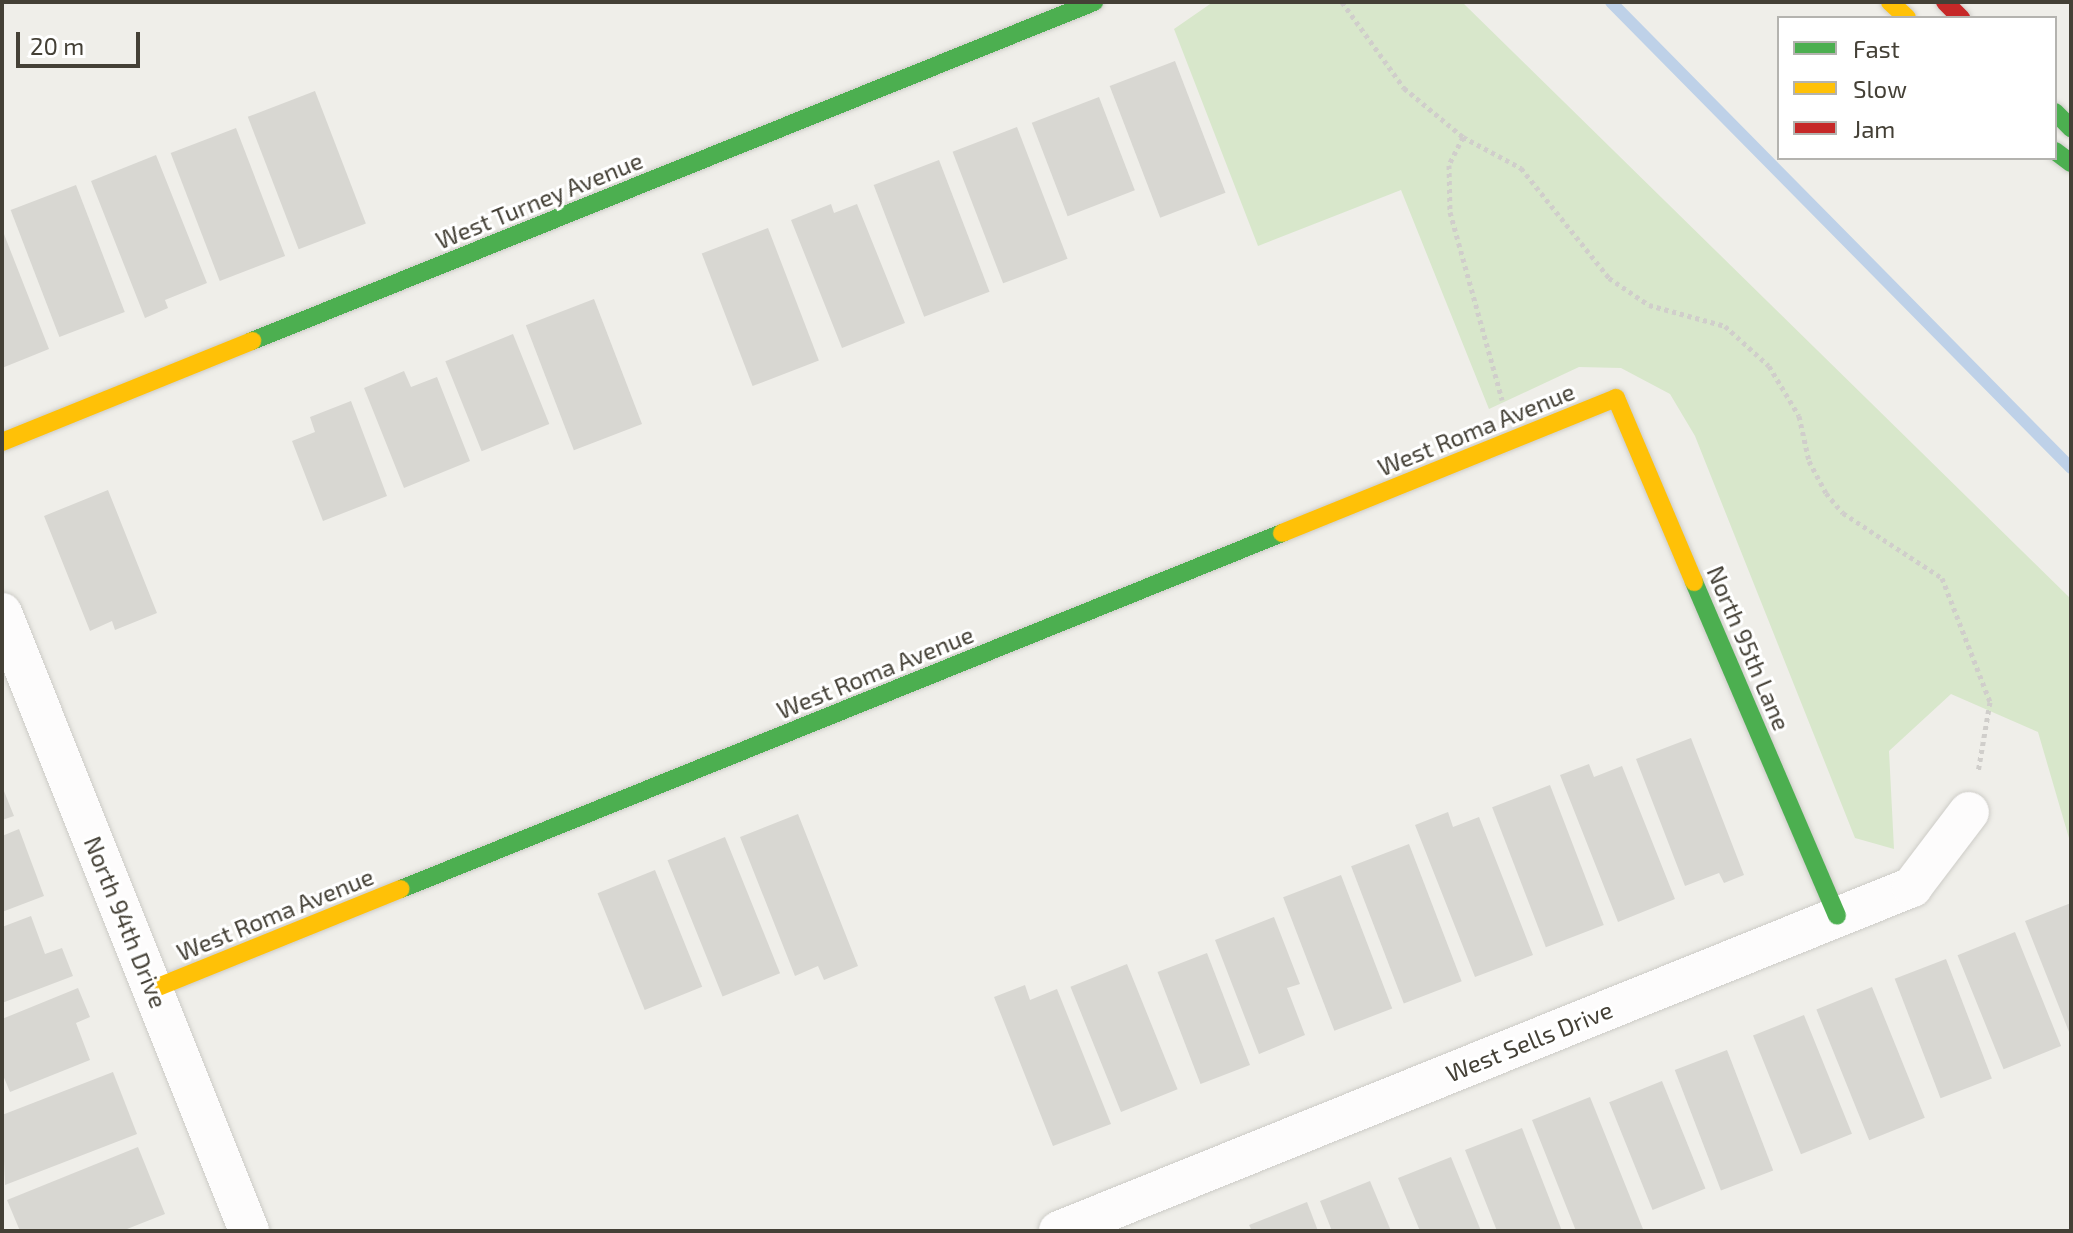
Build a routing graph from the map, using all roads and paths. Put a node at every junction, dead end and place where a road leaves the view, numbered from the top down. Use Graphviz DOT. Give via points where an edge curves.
graph roads {
  1 [pos="1094,2"];
  2 [pos="1342,2"];
  3 [pos="1890,2"];
  4 [pos="1905,16"];
  5 [pos="1463,137"];
  6 [pos="1616,398"];
  7 [pos="1516,438"];
  8 [pos="2,442"];
  9 [pos="2,613"];
  10 [pos="1969,812"];
  11 [pos="1837,916"];
  12 [pos="153,989"];
  13 [pos="249,1231"];
  14 [pos="1059,1231"];
  1 -- 8 [label="main road, West Turney Avenue"];
  2 -- 5 [label="path" via="1404,88"];
  3 -- 4 [label="main road"];
  5 -- 7 [label="path" via="1449,165 1450,212"];
  5 -- 10 [label="path" via="1521,168 1579,246 1632,296 1703,317 1749,344 1787,392 1812,470 1826,493 1843,513 1942,578 1990,702"];
  6 -- 7 [label="main road, West Roma Avenue"];
  6 -- 11 [label="main road, North 95th Lane"];
  7 -- 12 [label="main road, West Roma Avenue"];
  9 -- 12 [label="street, North 94th Drive"];
  10 -- 11 [label="street, West Sells Drive" via="1912,887"];
  11 -- 14 [label="street, West Sells Drive"];
  12 -- 13 [label="street, North 94th Drive"];
}
